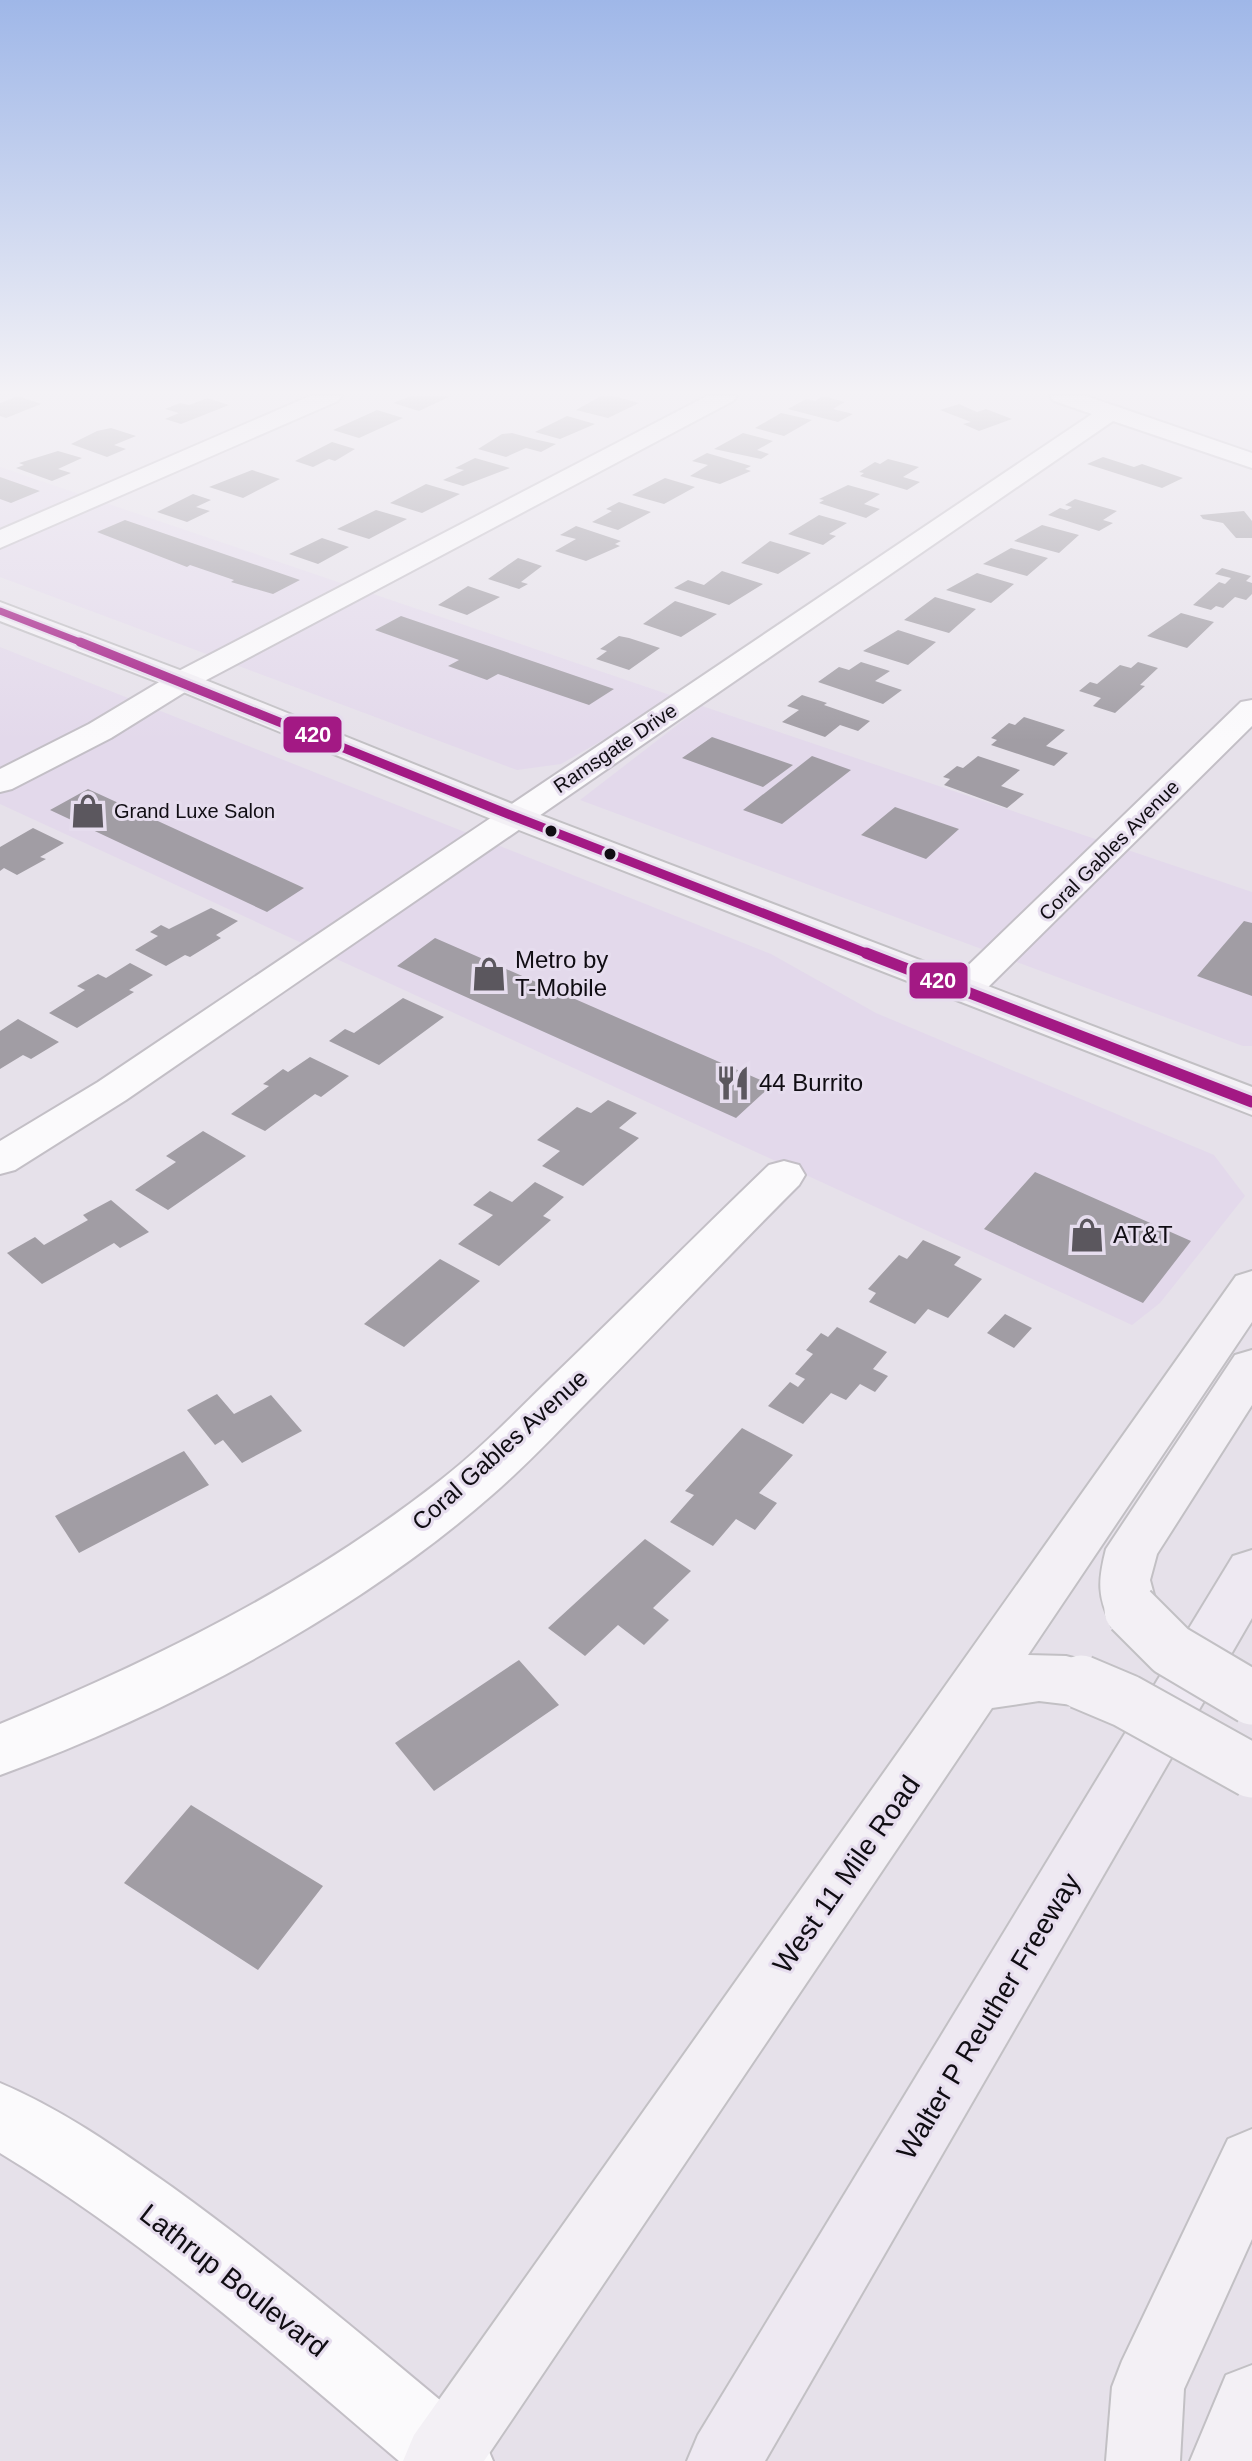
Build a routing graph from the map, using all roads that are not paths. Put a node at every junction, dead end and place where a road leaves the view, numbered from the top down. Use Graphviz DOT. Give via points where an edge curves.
graph roads {
  1 [pos="67,511"];
  2 [pos="506,511"];
  3 [pos="965,511"];
  4 [pos="0,540"];
  5 [pos="0,611"];
  6 [pos="182,681"];
  7 [pos="1252,709"];
  8 [pos="0,782"];
  9 [pos="513,816"];
  10 [pos="964,990"];
  11 [pos="1252,1102"];
  12 [pos="0,1160"];
  13 [pos="784,1175"];
  14 [pos="1252,1287"];
  15 [pos="1252,1367"];
  16 [pos="1252,1571"];
  17 [pos="973,1690"];
  18 [pos="1252,1698"];
  19 [pos="0,1750"];
  20 [pos="1252,1771"];
  21 [pos="0,2116"];
  22 [pos="1252,2163"];
  23 [pos="1252,2401"];
  24 [pos="448,2458"];
  25 [pos="724,2461"];
  26 [pos="1143,2461"];
  27 [pos="1227,2461"];
  1 -- 4 [label="street"];
  2 -- 6 [label="street"];
  3 -- 9 [label="street, Ramsgate Drive"];
  5 -- 6 [label="main road"];
  6 -- 8 [label="street"];
  6 -- 9 [label="main road"];
  7 -- 10 [label="street, Coral Gables Avenue"];
  9 -- 10 [label="main road"];
  9 -- 12 [label="street, Ramsgate Drive" via="112,1091"];
  10 -- 11 [label="main road"];
  13 -- 19 [label="street, Coral Gables Avenue" via="525,1434 392,1546 307,1603 209,1658"];
  14 -- 17 [label="main road, West 11 Mile Road"];
  15 -- 18 [label="main road, bridge" via="1132,1549 1124,1580 1131,1610 1155,1638 1184,1662"];
  16 -- 25 [label="highway, Walter P Reuther Freeway"];
  17 -- 20 [label="main road, bridge" via="1034,1676 1081,1682"];
  17 -- 24 [label="main road, West 11 Mile Road"];
  21 -- 24 [label="street, Lathrup Boulevard" via="89,2169 231,2272"];
  22 -- 26 [label="main road" via="1148,2387"];
  23 -- 27 [label="main road"];
}
